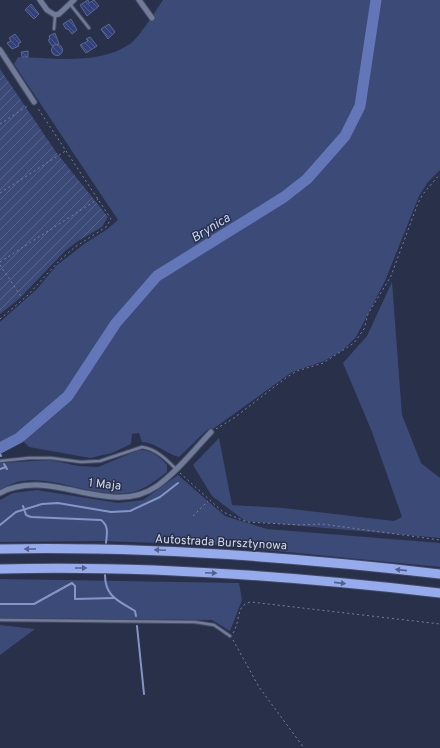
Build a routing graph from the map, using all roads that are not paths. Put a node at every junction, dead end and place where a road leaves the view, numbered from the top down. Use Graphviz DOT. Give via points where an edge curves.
graph roads {
  1 [pos="40,0"];
  2 [pos="139,0"];
  3 [pos="72,2"];
  4 [pos="55,15"];
  5 [pos="152,18"];
  6 [pos="89,28"];
  7 [pos="54,29"];
  8 [pos="0,50"];
  9 [pos="34,102"];
  10 [pos="211,432"];
  11 [pos="0,461"];
  12 [pos="176,469"];
  13 [pos="0,493"];
  14 [pos="0,550"];
  15 [pos="0,569"];
  16 [pos="440,574"];
  17 [pos="440,593"];
  18 [pos="0,620"];
  19 [pos="230,636"];
  1 -- 4 [label="street" via="47,10"];
  2 -- 5 [label="street"];
  3 -- 4 [label="street" via="60,14"];
  3 -- 6 [label="lane"];
  4 -- 7 [label="lane"];
  8 -- 9 [label="street"];
  10 -- 12 [label="street, 1 Maja"];
  11 -- 12 [label="lane" via="51,458 82,462 100,461 142,447 162,455"];
  12 -- 13 [label="street, 1 Maja" via="156,487 124,497 103,496 38,484 19,486"];
  16 -- 14 [label="highway, Autostrada Bursztynowa, one-way" via="202,552"];
  15 -- 17 [label="highway, one-way" via="212,572"];
  18 -- 19 [label="lane" via="195,622 214,625"];
}
